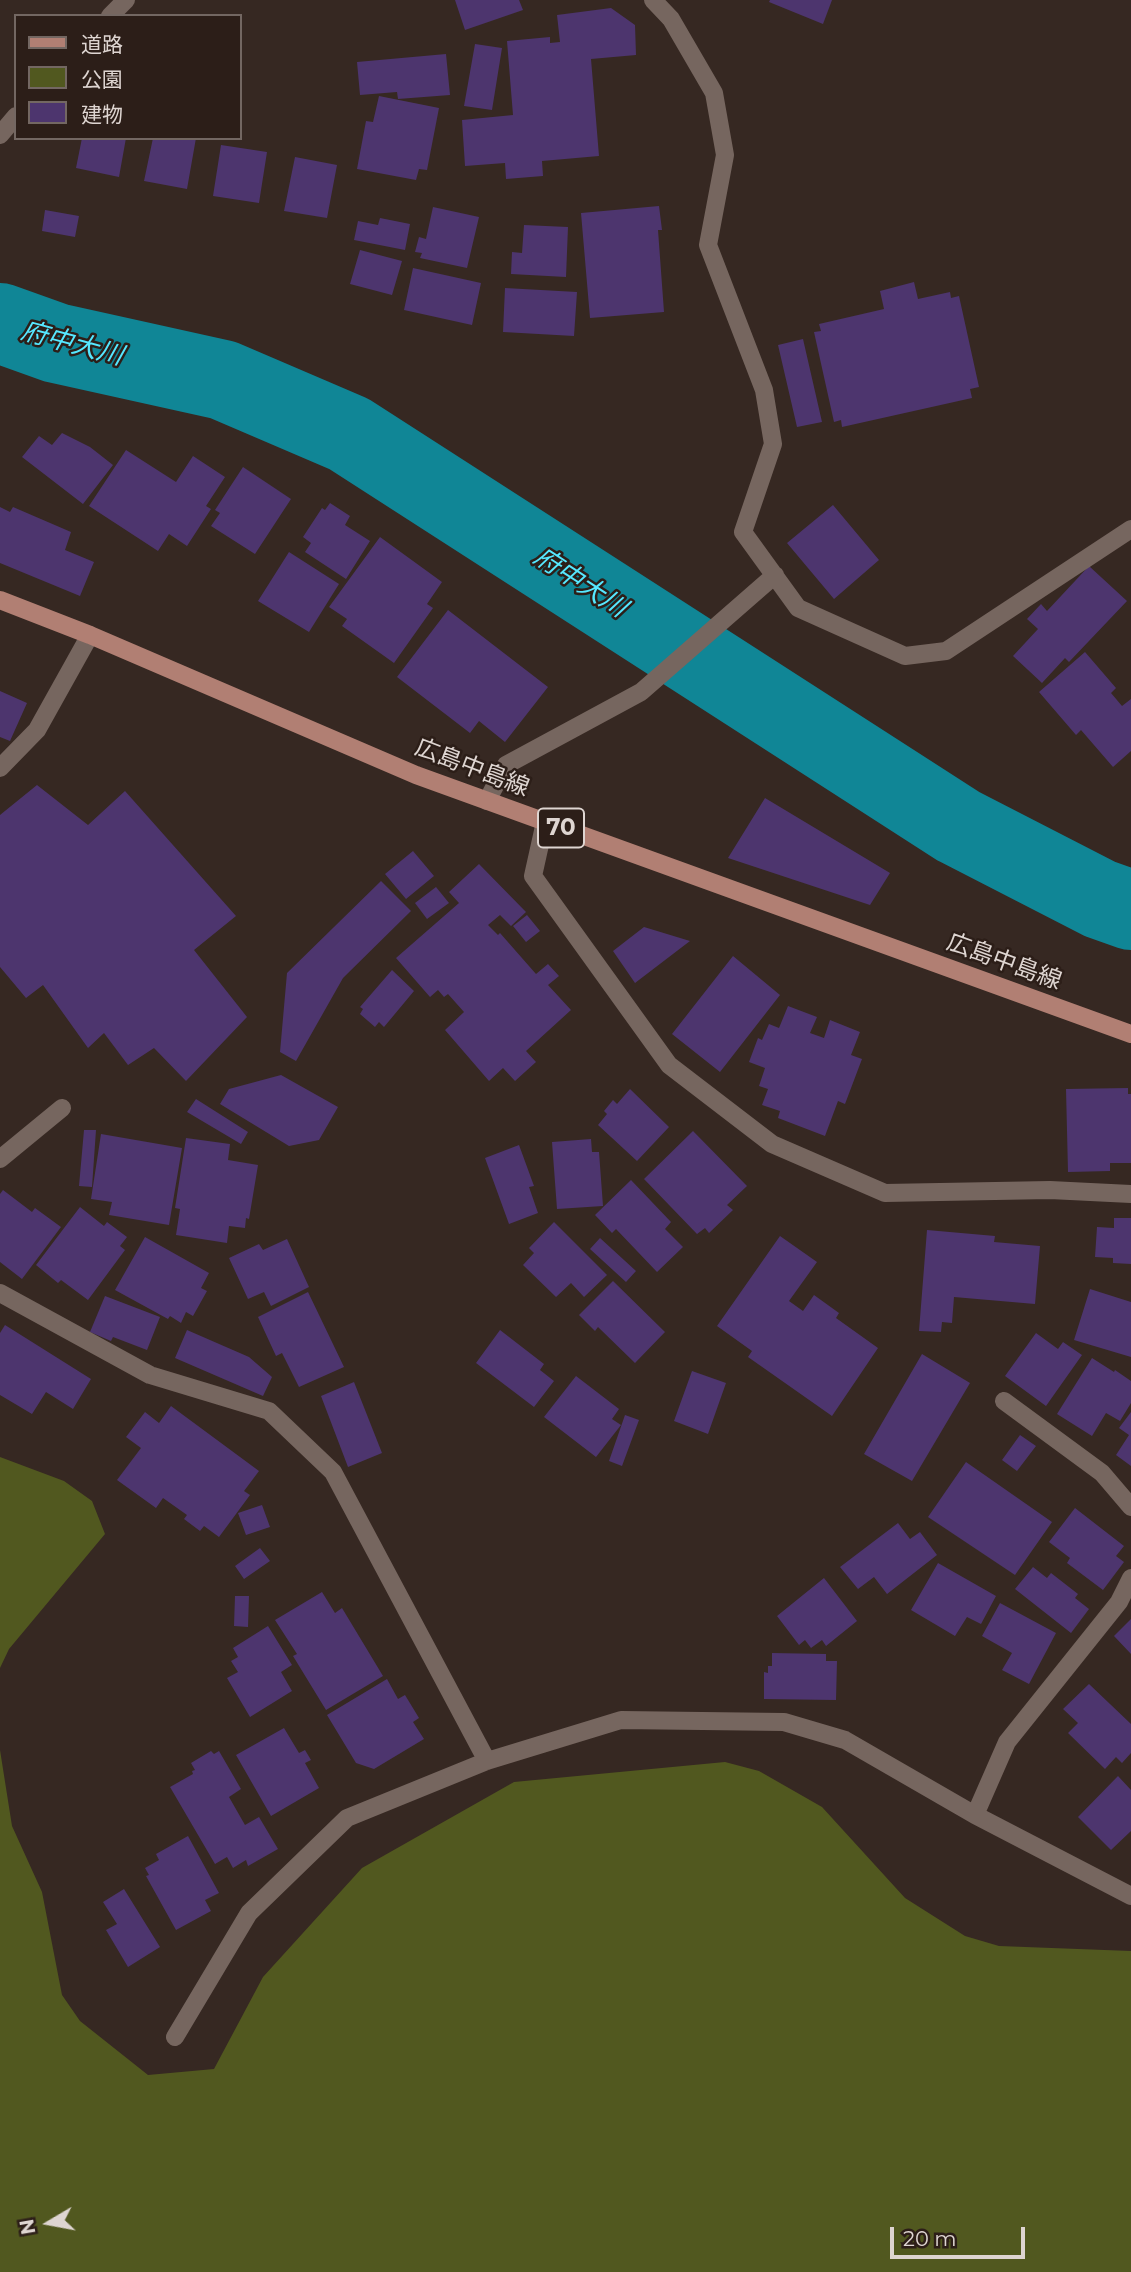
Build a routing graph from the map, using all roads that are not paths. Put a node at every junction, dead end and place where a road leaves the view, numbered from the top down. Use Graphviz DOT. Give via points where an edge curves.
graph roads {
  1 [pos="125,0"];
  2 [pos="653,0"];
  3 [pos="112,14"];
  4 [pos="14,118"];
  5 [pos="0,135"];
  6 [pos="1131,529"];
  7 [pos="775,575"];
  8 [pos="0,600"];
  9 [pos="90,635"];
  10 [pos="0,768"];
  11 [pos="487,801"];
  12 [pos="545,822"];
  13 [pos="1131,1034"];
  14 [pos="62,1108"];
  15 [pos="0,1159"];
  16 [pos="1131,1194"];
  17 [pos="0,1293"];
  18 [pos="1004,1401"];
  19 [pos="1131,1507"];
  20 [pos="1131,1578"];
  21 [pos="487,1761"];
  22 [pos="975,1815"];
  23 [pos="1131,1896"];
  24 [pos="175,2037"];
  1 -- 3 [label="street"];
  2 -- 7 [label="street" via="671,19 714,93 725,155 708,245 764,390 773,444 743,532"];
  4 -- 5 [label="street"];
  6 -- 7 [label="street" via="946,651 905,656 798,608"];
  7 -- 11 [label="street" via="641,692 506,765"];
  8 -- 9 [label="main road, 広島中島線 / 70"];
  9 -- 10 [label="street" via="37,730"];
  9 -- 11 [label="main road, 広島中島線 / 70"];
  11 -- 12 [label="main road, 広島中島線 / 70"];
  12 -- 13 [label="main road, 広島中島線 / 70"];
  12 -- 16 [label="street" via="533,876 669,1065 772,1144 885,1193 1049,1190"];
  14 -- 15 [label="street"];
  17 -- 21 [label="street" via="150,1374 269,1411 332,1472"];
  18 -- 19 [label="street" via="1102,1473"];
  20 -- 22 [label="street" via="1119,1602 1007,1742"];
  21 -- 22 [label="street" via="621,1720 784,1722 845,1740"];
  21 -- 24 [label="street" via="347,1818 249,1913"];
  22 -- 23 [label="street"];
}
